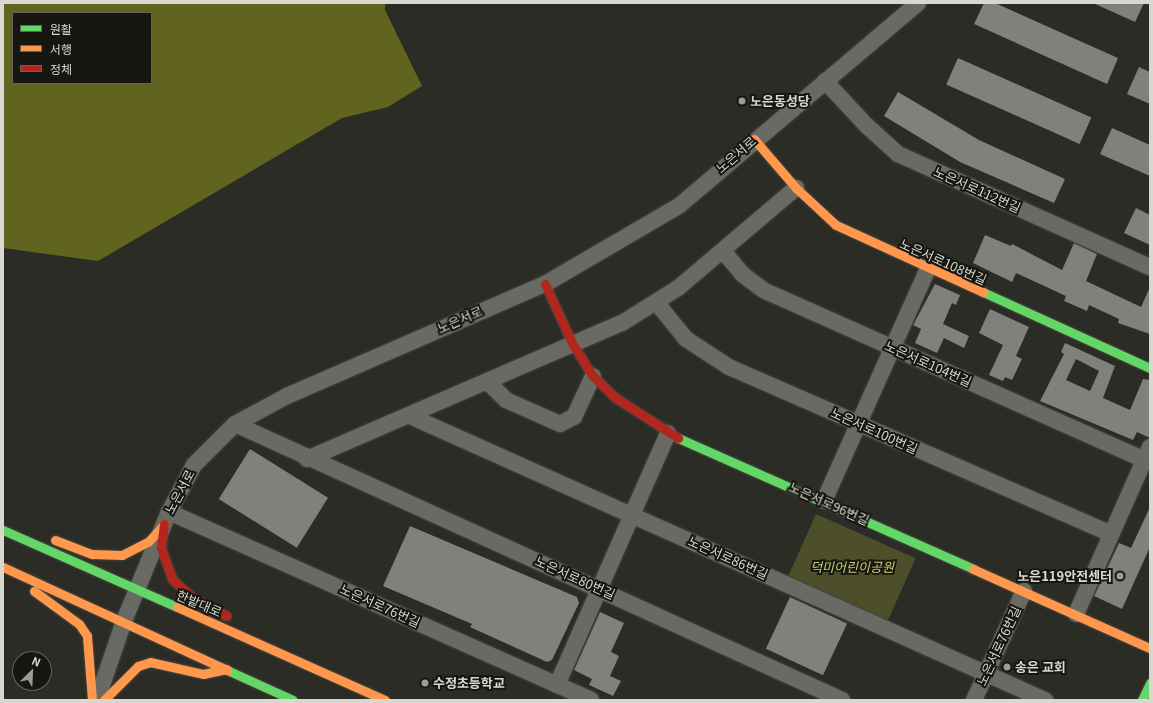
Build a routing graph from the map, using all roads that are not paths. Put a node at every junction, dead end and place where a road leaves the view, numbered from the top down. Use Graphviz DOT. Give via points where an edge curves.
graph roads {
  1 [pos="918,3"];
  2 [pos="825,81"];
  3 [pos="754,140"];
  4 [pos="796,188"];
  5 [pos="723,252"];
  6 [pos="1150,267"];
  7 [pos="928,269"];
  8 [pos="545,284"];
  9 [pos="656,302"];
  10 [pos="572,343"];
  11 [pos="893,349"];
  12 [pos="1150,368"];
  13 [pos="593,376"];
  14 [pos="488,383"];
  15 [pos="410,416"];
  16 [pos="235,424"];
  17 [pos="859,424"];
  18 [pos="668,433"];
  19 [pos="1147,453"];
  20 [pos="307,459"];
  21 [pos="824,501"];
  22 [pos="633,515"];
  23 [pos="166,518"];
  24 [pos="3,530"];
  25 [pos="1111,534"];
  26 [pos="16,536"];
  27 [pos="3,567"];
  28 [pos="600,589"];
  29 [pos="136,591"];
  30 [pos="1024,591"];
  31 [pos="1076,614"];
  32 [pos="124,621"];
  33 [pos="260,644"];
  34 [pos="1150,648"];
  35 [pos="227,669"];
  36 [pos="986,674"];
  37 [pos="1150,683"];
  38 [pos="557,685"];
  39 [pos="92,700"];
  40 [pos="97,700"];
  41 [pos="104,700"];
  42 [pos="293,700"];
  43 [pos="385,700"];
  44 [pos="591,700"];
  45 [pos="842,700"];
  46 [pos="974,700"];
  47 [pos="1045,700"];
  48 [pos="1142,700"];
  1 -- 2 [label="street, 노은서로"];
  2 -- 3 [label="street, 노은서로"];
  2 -- 6 [label="street, 노은서로112번길" via="867,126 898,154"];
  3 -- 4 [label="main road, 노은서로108번길"];
  3 -- 8 [label="street, 노은서로" via="680,205"];
  4 -- 5 [label="street"];
  4 -- 7 [label="main road, 노은서로108번길" via="836,225"];
  5 -- 9 [label="street"];
  5 -- 11 [label="street, 노은서로104번길" via="742,274 763,290"];
  7 -- 11 [label="street"];
  7 -- 12 [label="main road, 노은서로108번길"];
  8 -- 10 [label="main road, 노은서로96번길"];
  8 -- 16 [label="street, 노은서로" via="287,396"];
  9 -- 10 [label="street" via="622,323"];
  9 -- 17 [label="street, 노은서로100번길" via="672,326 712,358"];
  10 -- 13 [label="main road, 노은서로96번길"];
  10 -- 14 [label="street"];
  11 -- 17 [label="street"];
  11 -- 19 [label="street, 노은서로104번길"];
  13 -- 14 [label="street" via="574,417 560,424 506,400"];
  13 -- 18 [label="main road, 노은서로96번길" via="616,398"];
  14 -- 15 [label="street"];
  15 -- 20 [label="street"];
  15 -- 22 [label="street, 노은서로86번길"];
  16 -- 20 [label="street, 노은서로80번길"];
  16 -- 23 [label="street, 노은서로" via="194,465"];
  17 -- 21 [label="street"];
  17 -- 25 [label="street, 노은서로100번길"];
  18 -- 21 [label="main road, 노은서로96번길"];
  18 -- 22 [label="street"];
  19 -- 25 [label="street"];
  20 -- 28 [label="street, 노은서로80번길"];
  21 -- 30 [label="main road, 노은서로96번길"];
  22 -- 28 [label="street"];
  22 -- 36 [label="street, 노은서로86번길"];
  23 -- 26 [label="main road" via="148,542 132,552 110,556 92,554 60,540"];
  23 -- 29 [label="street, 노은서로"];
  23 -- 33 [label="main road" via="161,548 164,562 180,590 225,614"];
  23 -- 38 [label="street, 노은서로76번길"];
  24 -- 26 [label="main road, 한밭대로"];
  25 -- 31 [label="street"];
  26 -- 29 [label="main road, 한밭대로"];
  27 -- 32 [label="main road"];
  27 -- 39 [label="main road" via="79,624 90,646"];
  28 -- 38 [label="street"];
  28 -- 45 [label="street, 노은서로80번길"];
  29 -- 32 [label="street, 노은서로"];
  29 -- 33 [label="main road, 한밭대로"];
  30 -- 31 [label="main road, 노은서로96번길"];
  30 -- 36 [label="street, 노은서로76번길"];
  31 -- 34 [label="main road, 노은서로96번길"];
  32 -- 35 [label="main road"];
  32 -- 40 [label="street, 노은서로"];
  33 -- 43 [label="main road, 한밭대로"];
  35 -- 41 [label="main road" via="203,674 150,662 138,666"];
  35 -- 42 [label="main road"];
  36 -- 46 [label="street, 노은서로76번길"];
  36 -- 47 [label="street, 노은서로86번길"];
  37 -- 48 [label="main road"];
  38 -- 44 [label="street, 노은서로76번길"];
}
